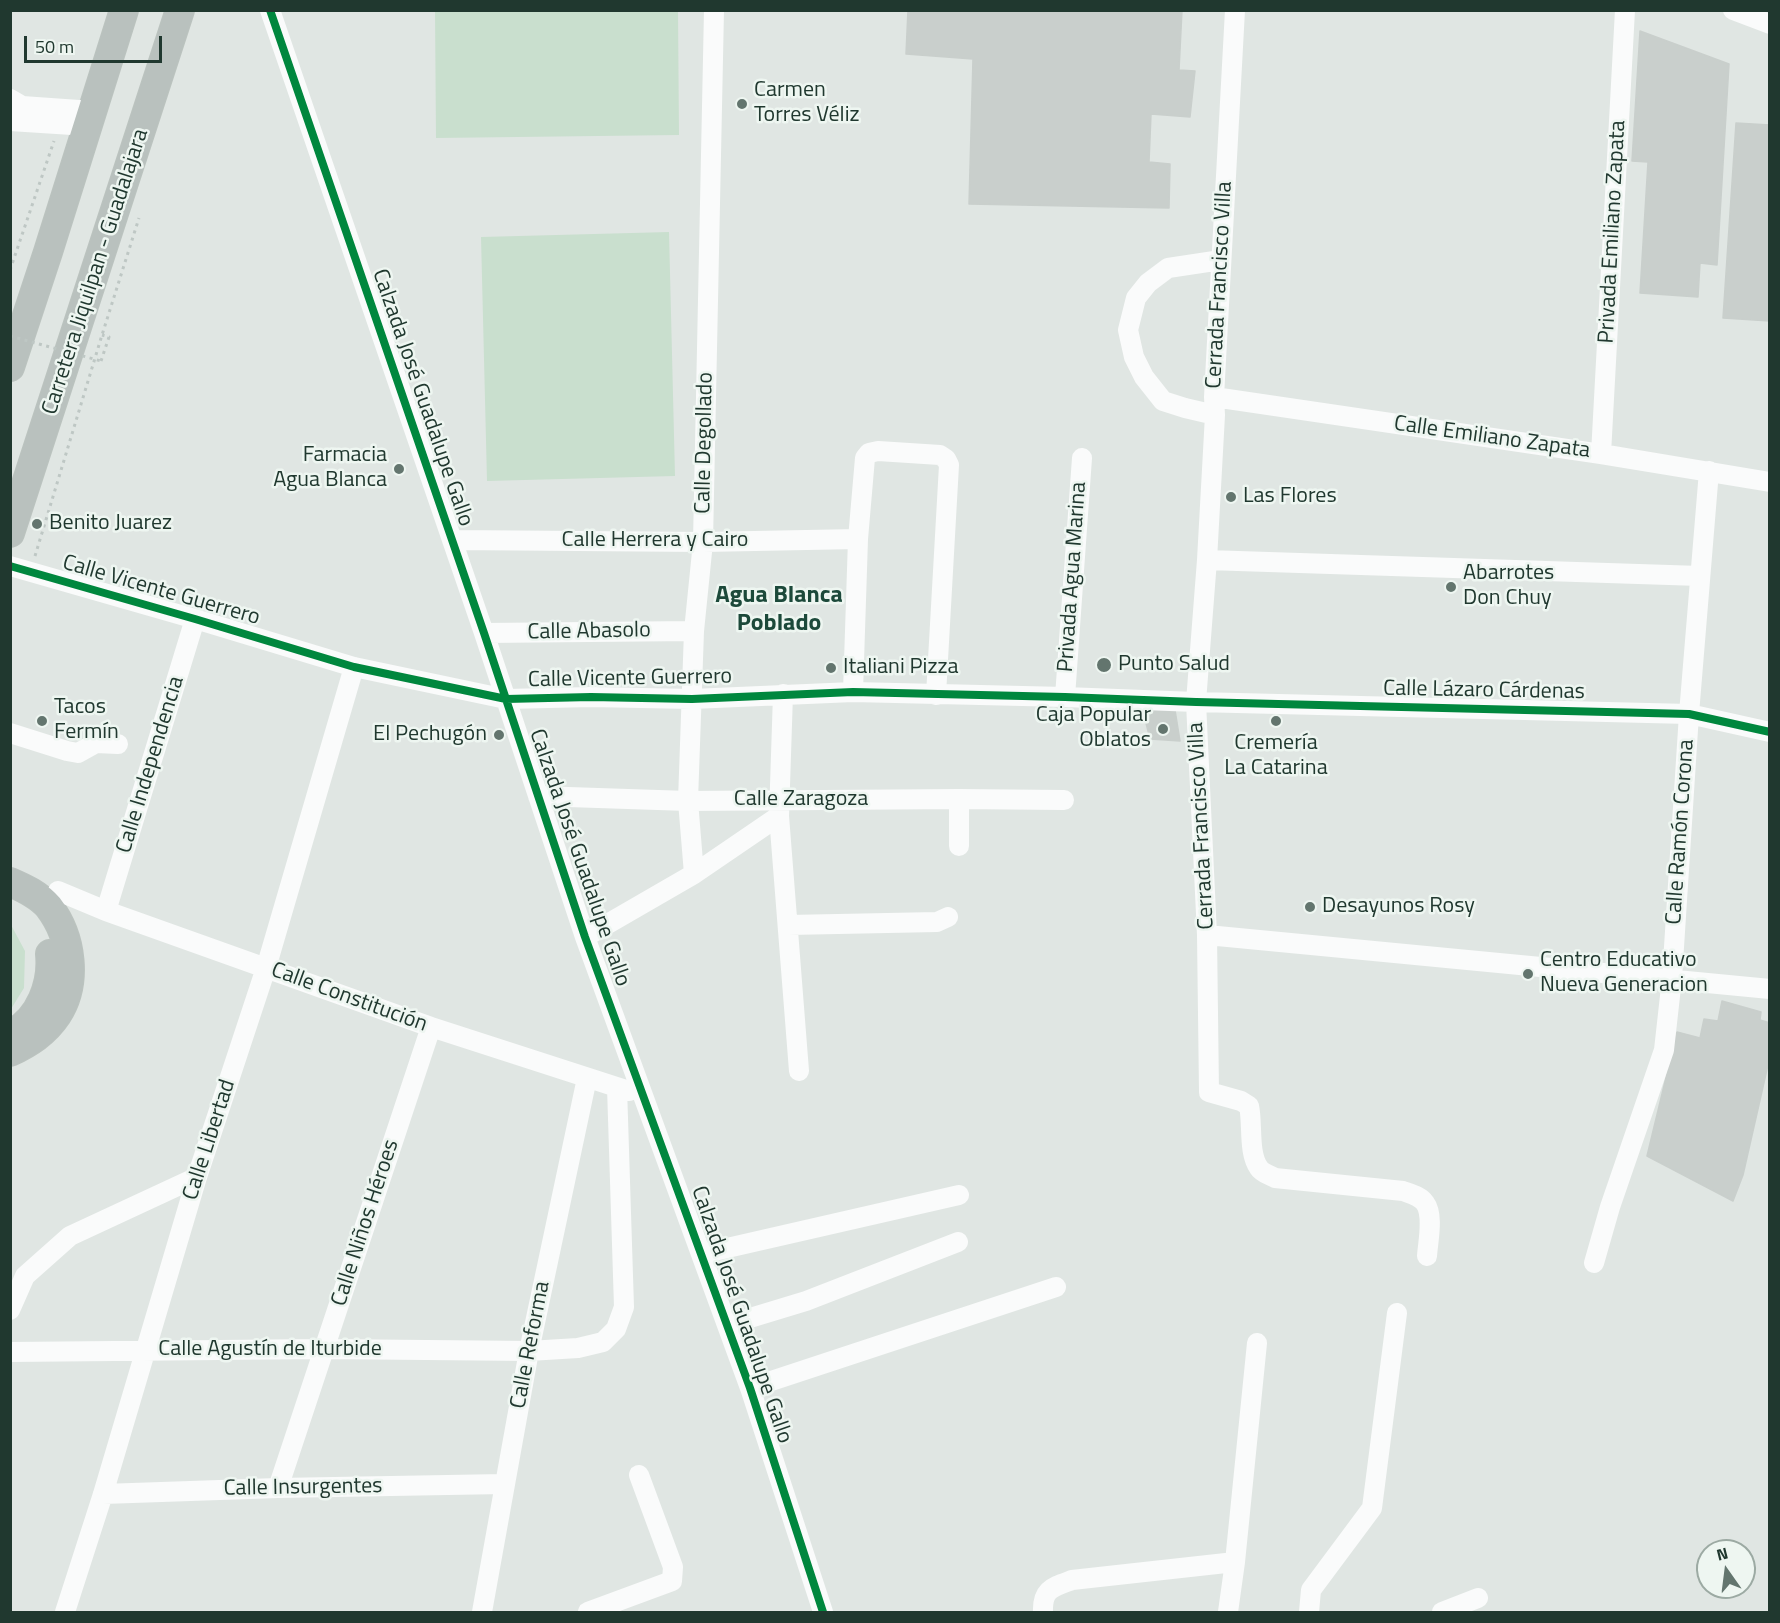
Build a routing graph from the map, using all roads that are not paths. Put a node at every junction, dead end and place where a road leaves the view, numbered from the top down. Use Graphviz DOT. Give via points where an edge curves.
graph roads {
  1 [pos="124,10"];
  2 [pos="180,10"];
  3 [pos="270,10"];
  4 [pos="714,10"];
  5 [pos="1235,10"];
  6 [pos="1625,10"];
  7 [pos="1733,10"];
  8 [pos="1770,24"];
  9 [pos="10,99"];
  10 [pos="91,119"];
  11 [pos="10,121"];
  12 [pos="1221,260"];
  13 [pos="10,367"];
  14 [pos="1215,406"];
  15 [pos="1601,454"];
  16 [pos="1082,458"];
  17 [pos="1709,471"];
  18 [pos="1770,482"];
  19 [pos="10,533"];
  20 [pos="858,539"];
  21 [pos="452,540"];
  22 [pos="703,542"];
  23 [pos="1207,560"];
  24 [pos="10,566"];
  25 [pos="1701,576"];
  26 [pos="195,619"];
  27 [pos="694,631"];
  28 [pos="484,633"];
  29 [pos="354,667"];
  30 [pos="853,692"];
  31 [pos="783,694"];
  32 [pos="936,695"];
  33 [pos="1065,697"];
  34 [pos="506,699"];
  35 [pos="692,699"];
  36 [pos="1196,702"];
  37 [pos="1689,714"];
  38 [pos="1770,732"];
  39 [pos="10,733"];
  40 [pos="118,744"];
  41 [pos="538,796"];
  42 [pos="959,799"];
  43 [pos="1064,800"];
  44 [pos="688,801"];
  45 [pos="780,808"];
  46 [pos="959,846"];
  47 [pos="694,874"];
  48 [pos="10,882"];
  49 [pos="58,891"];
  50 [pos="10,902"];
  51 [pos="106,910"];
  52 [pos="948,917"];
  53 [pos="788,925"];
  54 [pos="1207,935"];
  55 [pos="585,937"];
  56 [pos="266,968"];
  57 [pos="1672,978"];
  58 [pos="1770,989"];
  59 [pos="431,1027"];
  60 [pos="10,1034"];
  61 [pos="10,1052"];
  62 [pos="799,1071"];
  63 [pos="587,1078"];
  64 [pos="617,1087"];
  65 [pos="643,1095"];
  66 [pos="197,1177"];
  67 [pos="959,1196"];
  68 [pos="958,1242"];
  69 [pos="701,1254"];
  70 [pos="1427,1256"];
  71 [pos="1594,1263"];
  72 [pos="1056,1287"];
  73 [pos="10,1310"];
  74 [pos="1397,1313"];
  75 [pos="727,1325"];
  76 [pos="1257,1343"];
  77 [pos="324,1349"];
  78 [pos="145,1351"];
  79 [pos="529,1351"];
  80 [pos="10,1352"];
  81 [pos="750,1388"];
  82 [pos="639,1475"];
  83 [pos="504,1484"];
  84 [pos="278,1488"];
  85 [pos="103,1494"];
  86 [pos="1235,1562"];
  87 [pos="1478,1598"];
  88 [pos="65,1612"];
  89 [pos="482,1612"];
  90 [pos="588,1612"];
  91 [pos="823,1612"];
  92 [pos="1043,1612"];
  93 [pos="1228,1612"];
  94 [pos="1309,1612"];
  95 [pos="1442,1612"];
  1 -- 10 [label="highway"];
  2 -- 19 [label="highway, Carretera Jiquilpan - Guadalajara"];
  3 -- 21 [label="street, Calzada José Guadalupe Gallo"];
  4 -- 22 [label="street, Calle Degollado"];
  5 -- 12 [label="street, Cerrada Francisco Villa"];
  6 -- 15 [label="street, Privada Emiliano Zapata"];
  7 -- 8 [label="street"];
  9 -- 10 [label="street" via="22,106"];
  10 -- 11 [label="street" via="60,124"];
  10 -- 13 [label="highway"];
  12 -- 14 [label="street, Cerrada Francisco Villa"];
  12 -- 14 [label="street, Calle Emiliano Zapata" via="1168,268 1148,283 1136,298 1128,330 1134,357 1163,401 1185,408"];
  14 -- 15 [label="street, Calle Emiliano Zapata"];
  14 -- 23 [label="street, Cerrada Francisco Villa"];
  15 -- 17 [label="street, Calle Emiliano Zapata"];
  16 -- 33 [label="street, Privada Agua Marina"];
  17 -- 18 [label="street, Calle Emiliano Zapata"];
  17 -- 25 [label="street, Calle Ramón Corona"];
  20 -- 22 [label="street, Calle Herrera y Cairo"];
  20 -- 30 [label="street"];
  20 -- 32 [label="street" via="865,458 869,453 940,455 946,459 949,465"];
  21 -- 22 [label="street, Calle Herrera y Cairo"];
  21 -- 28 [label="street, Calzada José Guadalupe Gallo"];
  22 -- 27 [label="street, Calle Degollado"];
  23 -- 25 [label="street"];
  23 -- 36 [label="street, Cerrada Francisco Villa"];
  24 -- 26 [label="street, Calle Vicente Guerrero"];
  25 -- 37 [label="street, Calle Ramón Corona"];
  26 -- 29 [label="street, Calle Vicente Guerrero"];
  26 -- 51 [label="street, Calle Independencia"];
  27 -- 28 [label="street, Calle Abasolo"];
  27 -- 35 [label="street, Calle Degollado"];
  28 -- 34 [label="street, Calzada José Guadalupe Gallo"];
  29 -- 34 [label="street, Calle Vicente Guerrero"];
  29 -- 56 [label="street, Calle Libertad"];
  30 -- 31 [label="street, Calle Vicente Guerrero"];
  30 -- 32 [label="street, Calle Vicente Guerrero"];
  31 -- 35 [label="street, Calle Vicente Guerrero"];
  31 -- 45 [label="street"];
  32 -- 33 [label="street, Calle Vicente Guerrero"];
  33 -- 36 [label="street, Calle Vicente Guerrero"];
  34 -- 35 [label="street, Calle Vicente Guerrero"];
  34 -- 41 [label="street, Calzada José Guadalupe Gallo"];
  35 -- 44 [label="street, Calle Degollado"];
  36 -- 37 [label="street, Calle Lázaro Cárdenas"];
  36 -- 54 [label="street, Cerrada Francisco Villa"];
  37 -- 38 [label="street, Calle Lázaro Cárdenas"];
  37 -- 57 [label="street, Calle Ramón Corona"];
  39 -- 40 [label="street" via="78,753 96,743"];
  41 -- 44 [label="street, Calle Zaragoza"];
  41 -- 55 [label="street, Calzada José Guadalupe Gallo"];
  42 -- 43 [label="street, Calle Zaragoza"];
  42 -- 45 [label="street, Calle Zaragoza"];
  42 -- 46 [label="street"];
  44 -- 45 [label="street, Calle Zaragoza"];
  44 -- 47 [label="street, Calle Degollado"];
  45 -- 47 [label="street"];
  45 -- 53 [label="street"];
  47 -- 55 [label="street"];
  48 -- 61 [label="highway" via="48,906 68,950 70,978 63,1003 49,1025 30,1042"];
  49 -- 51 [label="street, Calle Constitución"];
  50 -- 60 [label="highway" via="37,923 51,964 48,988 36,1010"];
  51 -- 56 [label="street, Calle Constitución"];
  52 -- 53 [label="street" via="937,922"];
  53 -- 62 [label="street"];
  54 -- 57 [label="street"];
  54 -- 70 [label="street, Cerrada Francisco Villa" via="1209,1092 1249,1106 1253,1157 1260,1170 1275,1178 1403,1191 1418,1197 1426,1204 1430,1218"];
  55 -- 65 [label="street, Calzada José Guadalupe Gallo"];
  56 -- 59 [label="street, Calle Constitución"];
  56 -- 66 [label="street, Calle Libertad"];
  57 -- 58 [label="street"];
  57 -- 71 [label="street, Calle Ramón Corona" via="1664,1050"];
  59 -- 63 [label="street, Calle Constitución"];
  59 -- 77 [label="street, Calle Niños Héroes"];
  63 -- 64 [label="street, Calle Constitución"];
  63 -- 79 [label="street, Calle Reforma"];
  64 -- 65 [label="street, Calle Constitución"];
  64 -- 79 [label="street, Calle Agustín de Iturbide" via="624,1307 616,1329 603,1342"];
  65 -- 69 [label="street, Calzada José Guadalupe Gallo"];
  66 -- 73 [label="street" via="70,1236 25,1276"];
  66 -- 78 [label="street, Calle Libertad"];
  67 -- 69 [label="street"];
  68 -- 75 [label="street" via="806,1301"];
  69 -- 75 [label="street, Calzada José Guadalupe Gallo"];
  72 -- 81 [label="street"];
  74 -- 94 [label="street" via="1372,1508 1311,1590"];
  75 -- 81 [label="street, Calzada José Guadalupe Gallo"];
  76 -- 86 [label="street"];
  77 -- 78 [label="street, Calle Agustín de Iturbide"];
  77 -- 79 [label="street, Calle Agustín de Iturbide"];
  77 -- 84 [label="street, Calle Niños Héroes"];
  78 -- 80 [label="street, Calle Agustín de Iturbide"];
  78 -- 85 [label="street, Calle Libertad"];
  79 -- 83 [label="street, Calle Reforma"];
  81 -- 91 [label="street, Calzada José Guadalupe Gallo"];
  82 -- 90 [label="street" via="673,1567 672,1581"];
  83 -- 84 [label="street, Calle Insurgentes"];
  83 -- 89 [label="street, Calle Reforma"];
  84 -- 85 [label="street, Calle Insurgentes"];
  85 -- 88 [label="street, Calle Libertad"];
  86 -- 92 [label="street" via="1072,1580 1051,1588 1042,1602"];
  86 -- 93 [label="street"];
  87 -- 95 [label="street"];
}
